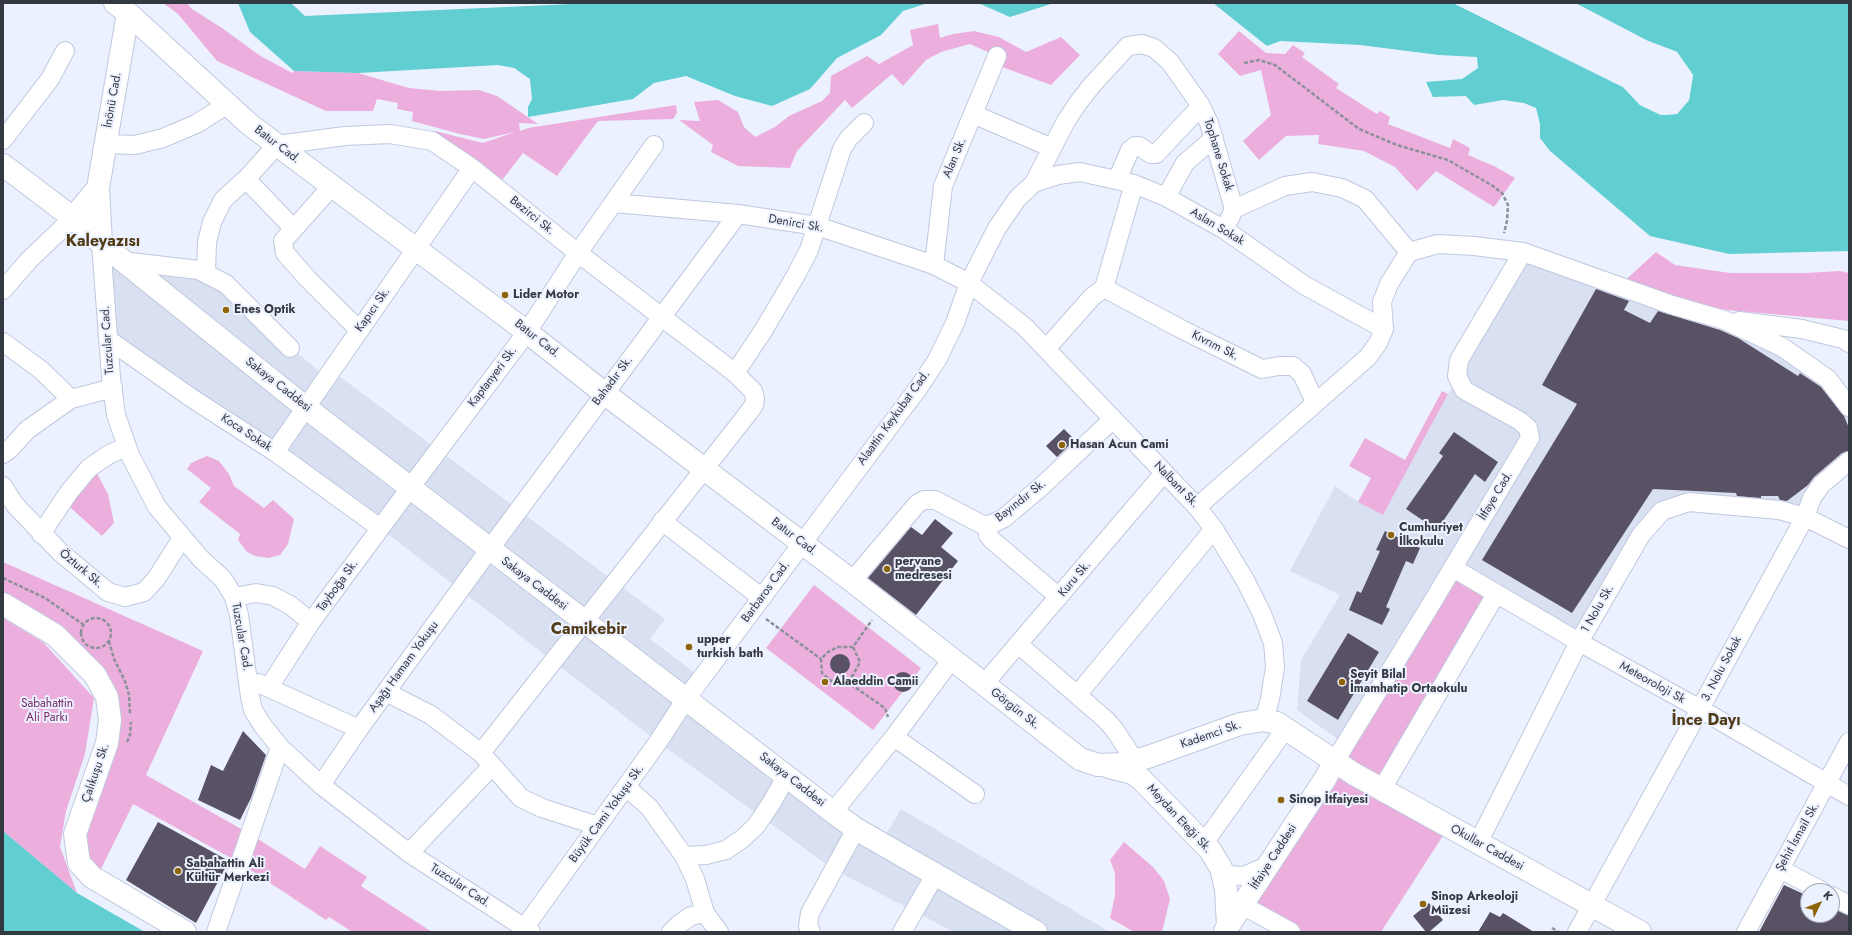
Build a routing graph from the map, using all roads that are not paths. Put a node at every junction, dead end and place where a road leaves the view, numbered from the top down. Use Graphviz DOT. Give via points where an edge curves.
graph roads {
  1 [pos="121,8"];
  2 [pos="65,51"];
  3 [pos="997,56"];
  4 [pos="228,104"];
  5 [pos="1201,106"];
  6 [pos="973,114"];
  7 [pos="864,123"];
  8 [pos="1214,138"];
  9 [pos="3,140"];
  10 [pos="106,144"];
  11 [pos="276,144"];
  12 [pos="654,145"];
  13 [pos="1052,148"];
  14 [pos="3,165"];
  15 [pos="472,168"];
  16 [pos="246,179"];
  17 [pos="1117,180"];
  18 [pos="1034,183"];
  19 [pos="1134,184"];
  20 [pos="332,186"];
  21 [pos="98,188"];
  22 [pos="1166,197"];
  23 [pos="614,203"];
  24 [pos="1234,209"];
  25 [pos="738,214"];
  26 [pos="73,218"];
  27 [pos="816,226"];
  28 [pos="293,228"];
  29 [pos="1225,230"];
  30 [pos="101,243"];
  31 [pos="416,249"];
  32 [pos="1409,252"];
  33 [pos="1524,252"];
  34 [pos="578,253"];
  35 [pos="122,261"];
  36 [pos="934,265"];
  37 [pos="206,273"];
  38 [pos="969,283"];
  39 [pos="1104,288"];
  40 [pos="3,290"];
  41 [pos="661,318"];
  42 [pos="1724,320"];
  43 [pos="1384,329"];
  44 [pos="359,330"];
  45 [pos="527,332"];
  46 [pos="109,340"];
  47 [pos="3,342"];
  48 [pos="1849,343"];
  49 [pos="290,348"];
  50 [pos="1046,349"];
  51 [pos="735,372"];
  52 [pos="113,388"];
  53 [pos="604,393"];
  54 [pos="71,399"];
  55 [pos="1315,402"];
  56 [pos="305,407"];
  57 [pos="1849,407"];
  58 [pos="1113,419"];
  59 [pos="127,446"];
  60 [pos="275,452"];
  61 [pos="3,454"];
  62 [pos="1849,461"];
  63 [pos="703,469"];
  64 [pos="1164,473"];
  65 [pos="3,486"];
  66 [pos="410,488"];
  67 [pos="1197,507"];
  68 [pos="1805,517"];
  69 [pos="662,521"];
  70 [pos="988,525"];
  71 [pos="380,528"];
  72 [pos="1214,530"];
  73 [pos="41,534"];
  74 [pos="182,538"];
  75 [pos="1849,539"];
  76 [pos="802,543"];
  77 [pos="489,550"];
  78 [pos="1453,568"];
  79 [pos="852,581"];
  80 [pos="1496,594"];
  81 [pos="234,597"];
  82 [pos="1059,597"];
  83 [pos="3,604"];
  84 [pos="757,604"];
  85 [pos="312,622"];
  86 [pos="584,622"];
  87 [pos="1579,642"];
  88 [pos="1018,644"];
  89 [pos="952,659"];
  90 [pos="248,679"];
  91 [pos="984,684"];
  92 [pos="270,687"];
  93 [pos="386,692"];
  94 [pos="1078,694"];
  95 [pos="686,699"];
  96 [pos="1700,709"];
  97 [pos="1264,720"];
  98 [pos="1286,728"];
  99 [pos="359,729"];
  100 [pos="894,737"];
  101 [pos="1849,742"];
  102 [pos="280,747"];
  103 [pos="486,760"];
  104 [pos="1134,761"];
  105 [pos="1335,761"];
  106 [pos="1089,762"];
  107 [pos="786,776"];
  108 [pos="1827,783"];
  109 [pos="321,785"];
  110 [pos="626,787"];
  111 [pos="1382,790"];
  112 [pos="975,794"];
  113 [pos="1849,796"];
  114 [pos="833,812"];
  115 [pos="598,826"];
  116 [pos="856,828"];
  117 [pos="1204,843"];
  118 [pos="1478,843"];
  119 [pos="409,853"];
  120 [pos="684,856"];
  121 [pos="1269,865"];
  122 [pos="1221,869"];
  123 [pos="1780,869"];
  124 [pos="935,874"];
  125 [pos="1807,883"];
  126 [pos="1840,900"];
  127 [pos="1242,905"];
  128 [pos="1591,905"];
  129 [pos="1849,905"];
  130 [pos="706,913"];
  131 [pos="528,929"];
  132 [pos="1226,930"];
  133 [pos="185,932"];
  134 [pos="216,932"];
  135 [pos="671,932"];
  136 [pos="719,932"];
  137 [pos="811,932"];
  138 [pos="902,932"];
  139 [pos="1036,932"];
  140 [pos="1291,932"];
  141 [pos="1577,932"];
  142 [pos="1640,932"];
  143 [pos="1746,932"];
  1 -- 4 [label="main road, Batur Cad."];
  1 -- 10 [label="main road, İnönü Cad."];
  2 -- 9 [label="street" via="50,80"];
  3 -- 6 [label="street, Alan Sk."];
  4 -- 10 [label="street" via="196,124 163,138 135,145"];
  4 -- 11 [label="main road, Batur Cad."];
  5 -- 8 [label="street, Tophane Sokak"];
  5 -- 13 [label="street, Tophane Sokak" via="1170,62 1154,48 1142,44 1128,46 1078,103"];
  5 -- 17 [label="street" via="1156,154 1139,146 1130,150"];
  6 -- 13 [label="street"];
  6 -- 36 [label="street, Alan Sk." via="943,186"];
  7 -- 27 [label="street" via="842,149"];
  8 -- 22 [label="street" via="1185,163"];
  8 -- 24 [label="street, Tophane Sokak"];
  10 -- 21 [label="main road, İnönü Cad."];
  11 -- 15 [label="street, Bezirci Sk." via="390,134 432,141"];
  11 -- 16 [label="street"];
  11 -- 20 [label="main road, Batur Cad."];
  12 -- 23 [label="street, Kaptanyeri Sk."];
  13 -- 18 [label="street, Tophane Sokak"];
  14 -- 26 [label="main road, Sakaya Caddesi"];
  15 -- 31 [label="street, Kapıcı Sk."];
  15 -- 34 [label="street, Bezirci Sk."];
  16 -- 28 [label="street"];
  16 -- 37 [label="street" via="223,200 212,222 207,242"];
  17 -- 18 [label="street, Aslan Sokak" via="1080,172 1058,175"];
  17 -- 19 [label="street, Aslan Sokak"];
  18 -- 38 [label="street, Alaattin Keykubat Cad." via="1018,199 997,228"];
  19 -- 22 [label="street, Aslan Sokak"];
  19 -- 39 [label="street"];
  20 -- 28 [label="street"];
  20 -- 31 [label="main road, Batur Cad."];
  21 -- 26 [label="main road, İnönü Cad."];
  21 -- 30 [label="main road, İnönü Cad."];
  22 -- 29 [label="street, Aslan Sokak"];
  23 -- 25 [label="street, Denirci Sk."];
  23 -- 34 [label="street, Kaptanyeri Sk."];
  24 -- 29 [label="street"];
  24 -- 32 [label="street" via="1285,186 1312,182 1342,188 1364,199"];
  25 -- 27 [label="street, Denirci Sk."];
  25 -- 41 [label="street, Bahadır Sk."];
  26 -- 30 [label="main road, Sakaya Caddesi"];
  26 -- 40 [label="street" via="29,260"];
  27 -- 36 [label="street, Denirci Sk."];
  27 -- 51 [label="street" via="809,250 786,295"];
  28 -- 44 [label="street" via="283,240 285,253"];
  29 -- 43 [label="street, Aslan Sokak" via="1304,285"];
  30 -- 35 [label="main road, Sakaya Caddesi"];
  30 -- 46 [label="street, Tuzcular Cad."];
  31 -- 44 [label="street, Kapıcı Sk."];
  31 -- 45 [label="main road, Batur Cad."];
  32 -- 33 [label="street" via="1438,244"];
  32 -- 43 [label="street" via="1389,284 1382,302"];
  33 -- 42 [label="street" via="1672,305"];
  33 -- 78 [label="street, İtfaye Cad." via="1459,360 1457,376 1464,390 1520,421 1528,428 1530,438"];
  34 -- 41 [label="street, Bezirci Sk."];
  34 -- 45 [label="street, Kaptanyeri Sk."];
  35 -- 37 [label="street"];
  35 -- 56 [label="main road, Sakaya Caddesi"];
  36 -- 38 [label="street, Denirci Sk."];
  37 -- 49 [label="street" via="226,284"];
  38 -- 50 [label="street, Nalbant Sk." via="1025,327"];
  38 -- 76 [label="street, Alaattin Keykubat Cad." via="955,323 937,360"];
  39 -- 50 [label="street" via="1092,297"];
  39 -- 55 [label="street, Kıvrım Sk." via="1262,369 1293,366 1302,374"];
  41 -- 51 [label="street, Bezirci Sk."];
  41 -- 53 [label="street, Bahadır Sk."];
  42 -- 48 [label="street" via="1802,329 1843,339"];
  42 -- 57 [label="street" via="1782,348 1828,379"];
  43 -- 55 [label="street" via="1368,357"];
  44 -- 56 [label="street, Kapıcı Sk."];
  45 -- 53 [label="main road, Batur Cad."];
  45 -- 66 [label="street, Kaptanyeri Sk."];
  46 -- 52 [label="street, Tuzcular Cad."];
  46 -- 60 [label="street, Koca Sokak"];
  47 -- 54 [label="street" via="41,370"];
  50 -- 58 [label="street, Nalbant Sk."];
  51 -- 63 [label="street, Bezirci Sk." via="753,391 754,405"];
  52 -- 54 [label="street"];
  52 -- 59 [label="street, Tuzcular Cad." via="116,415"];
  53 -- 63 [label="main road, Batur Cad."];
  53 -- 77 [label="street, Bahadır Sk."];
  54 -- 61 [label="street" via="27,430"];
  55 -- 67 [label="street"];
  56 -- 60 [label="street, Kapıcı Sk."];
  56 -- 66 [label="main road, Sakaya Caddesi"];
  58 -- 64 [label="street, Nalbant Sk."];
  58 -- 70 [label="street, Bayındır Sk." via="1036,491 1004,518"];
  59 -- 73 [label="street" via="89,468 69,492"];
  59 -- 74 [label="street, Tuzcular Cad." via="157,507"];
  60 -- 71 [label="street, Koca Sokak"];
  62 -- 68 [label="street, 3. Nolu Sokak" via="1821,485 1812,498"];
  63 -- 69 [label="street"];
  63 -- 76 [label="main road, Batur Cad."];
  64 -- 67 [label="street, Nalbant Sk."];
  64 -- 82 [label="street, Kuru Sk."];
  65 -- 73 [label="street, Özturk Sk." via="15,505"];
  66 -- 71 [label="street, Tayboğa Sk."];
  66 -- 77 [label="main road, Sakaya Caddesi"];
  67 -- 72 [label="street, Nalbant Sk."];
  68 -- 75 [label="street, 1 Nolu Sk."];
  68 -- 87 [label="street, 1 Nolu Sk." via="1779,510 1689,502 1662,511 1642,535"];
  68 -- 96 [label="street, 3. Nolu Sokak"];
  69 -- 84 [label="street"];
  69 -- 86 [label="street"];
  70 -- 79 [label="street, Bayındır Sk." via="984,526 935,500 924,500 917,504"];
  70 -- 82 [label="street" via="988,535 992,540"];
  71 -- 85 [label="street, Tayboğa Sk."];
  72 -- 94 [label="street"];
  72 -- 97 [label="street, Nalbant Sk." via="1245,580 1273,643 1275,667"];
  73 -- 74 [label="street, Özturk Sk." via="108,592 125,597 144,592 156,580"];
  74 -- 81 [label="street, Tuzcular Cad." via="223,579"];
  76 -- 79 [label="main road, Batur Cad."];
  76 -- 84 [label="street, Barbaros Cad."];
  77 -- 86 [label="main road, Sakaya Caddesi"];
  77 -- 93 [label="street, Aşağı Hamam Yokuşu"];
  78 -- 80 [label="street, Meteoroloji Sk"];
  78 -- 105 [label="street, İtfaye Cad."];
  79 -- 89 [label="main road, Batur Cad."];
  80 -- 87 [label="street, Meteoroloji Sk"];
  80 -- 111 [label="street"];
  81 -- 85 [label="street" via="256,593 273,596"];
  81 -- 90 [label="street, Tuzcular Cad."];
  82 -- 88 [label="street, Kuru Sk."];
  83 -- 133 [label="main road, Çalıkuşu Sk." via="55,635 95,675 107,698 110,720 107,743 75,834 78,863 92,877"];
  84 -- 95 [label="street, Barbaros Cad."];
  85 -- 92 [label="street, Tayboğa Sk."];
  86 -- 95 [label="main road, Sakaya Caddesi"];
  86 -- 103 [label="street"];
  87 -- 96 [label="street, Meteoroloji Sk"];
  87 -- 118 [label="street, 1 Nolu Sk."];
  88 -- 91 [label="street, Kuru Sk."];
  88 -- 94 [label="street"];
  89 -- 91 [label="main road, Görgün Sk."];
  89 -- 100 [label="street"];
  90 -- 92 [label="street"];
  90 -- 102 [label="street, Tuzcular Cad." via="253,710"];
  91 -- 106 [label="main road, Görgün Sk."];
  92 -- 99 [label="street"];
  93 -- 99 [label="street, Aşağı Hamam Yokuşu"];
  93 -- 103 [label="street" via="431,715"];
  94 -- 104 [label="street" via="1114,729"];
  95 -- 107 [label="main road, Sakaya Caddesi"];
  95 -- 110 [label="street, Büyük Cami Yokuşu Sk."];
  96 -- 108 [label="street, Meteoroloji Sk"];
  96 -- 128 [label="street, 3. Nolu Sokak"];
  97 -- 98 [label="main road, Kademci Sk."];
  97 -- 104 [label="main road, Kademci Sk." via="1240,724"];
  98 -- 105 [label="main road, Kademci Sk."];
  98 -- 117 [label="street"];
  99 -- 109 [label="street, Aşağı Hamam Yokuşu"];
  100 -- 112 [label="street"];
  100 -- 114 [label="street"];
  101 -- 108 [label="street, Şehit İsmail Sk."];
  102 -- 109 [label="street, Tuzcular Cad."];
  102 -- 134 [label="street"];
  103 -- 115 [label="street" via="521,798 542,808"];
  103 -- 119 [label="street"];
  104 -- 106 [label="main road, Kademci Sk."];
  105 -- 111 [label="main road, Okullar Caddesi"];
  105 -- 121 [label="main road, İtfaiye Caddesi"];
  106 -- 117 [label="main road, Meydan Eteği Sk." via="1133,773"];
  107 -- 114 [label="main road, Sakaya Caddesi"];
  107 -- 120 [label="street" via="756,826 742,839 726,850 706,855"];
  108 -- 113 [label="street, Meteoroloji Sk"];
  108 -- 123 [label="street, Şehit İsmail Sk."];
  109 -- 119 [label="street, Tuzcular Cad."];
  110 -- 115 [label="street, Büyük Cami Yokuşu Sk."];
  110 -- 120 [label="street" via="649,807"];
  111 -- 118 [label="main road, Okullar Caddesi"];
  114 -- 116 [label="main road, Sakaya Caddesi"];
  115 -- 131 [label="street, Büyük Cami Yokuşu Sk."];
  116 -- 124 [label="main road, Sakaya Caddesi"];
  116 -- 137 [label="street" via="810,913 808,926"];
  117 -- 122 [label="main road, Meydan Eteği Sk."];
  118 -- 128 [label="main road, Okullar Caddesi"];
  119 -- 131 [label="street, Tuzcular Cad."];
  120 -- 130 [label="street"];
  121 -- 122 [label="street" via="1244,876 1227,875"];
  121 -- 127 [label="main road, İtfaiye Caddesi"];
  122 -- 132 [label="main road, Meydan Eteği Sk." via="1226,889"];
  123 -- 125 [label="street"];
  123 -- 143 [label="street, Şehit İsmail Sk."];
  124 -- 138 [label="street"];
  124 -- 139 [label="main road, Sakaya Caddesi"];
  126 -- 129 [label="street"];
  127 -- 132 [label="main road, İtfaiye Caddesi"];
  127 -- 140 [label="street"];
  128 -- 141 [label="street, 3. Nolu Sokak"];
  128 -- 142 [label="main road, Okullar Caddesi"];
  130 -- 135 [label="street" via="691,916"];
  130 -- 136 [label="street"];
}
